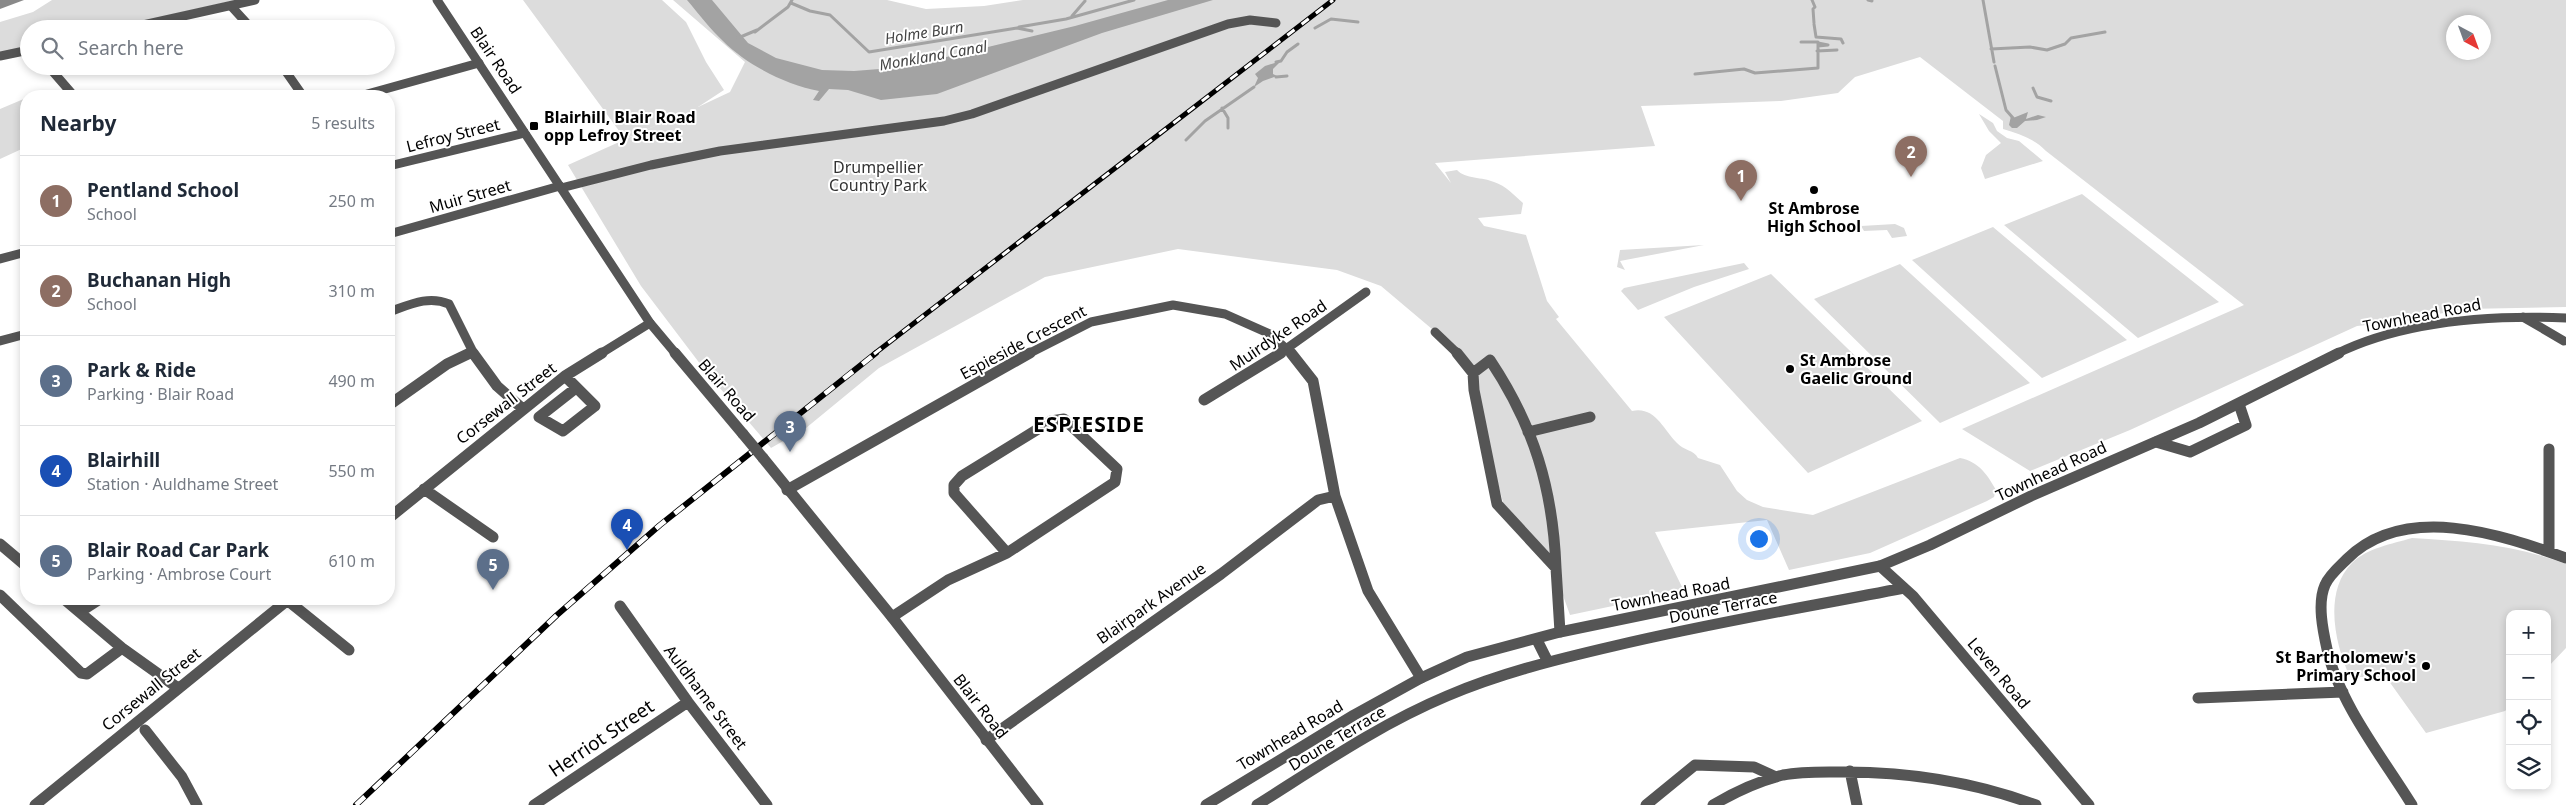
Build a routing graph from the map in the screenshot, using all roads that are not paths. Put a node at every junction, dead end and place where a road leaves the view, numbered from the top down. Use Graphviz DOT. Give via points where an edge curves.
graph roads {
  1 [pos="255,0"];
  2 [pos="436,0"];
  3 [pos="231,6"];
  4 [pos="166,20"];
  5 [pos="244,20"];
  6 [pos="1276,23"];
  7 [pos="20,52"];
  8 [pos="0,56"];
  9 [pos="479,63"];
  10 [pos="56,75"];
  11 [pos="288,75"];
  12 [pos="69,90"];
  13 [pos="299,90"];
  14 [pos="382,90"];
  15 [pos="525,133"];
  16 [pos="395,165"];
  17 [pos="561,187"];
  18 [pos="395,232"];
  19 [pos="20,254"];
  20 [pos="0,259"];
  21 [pos="1366,292"];
  22 [pos="395,310"];
  23 [pos="2522,316"];
  24 [pos="2548,317"];
  25 [pos="2566,318"];
  26 [pos="650,323"];
  27 [pos="1435,332"];
  28 [pos="20,336"];
  29 [pos="0,341"];
  30 [pos="2565,341"];
  31 [pos="1288,349"];
  32 [pos="470,352"];
  33 [pos="1473,373"];
  34 [pos="565,376"];
  35 [pos="576,388"];
  36 [pos="1204,400"];
  37 [pos="395,401"];
  38 [pos="2239,404"];
  39 [pos="523,410"];
  40 [pos="1590,417"];
  41 [pos="1528,432"];
  42 [pos="2156,442"];
  43 [pos="2549,449"];
  44 [pos="424,489"];
  45 [pos="787,490"];
  46 [pos="1336,496"];
  47 [pos="395,513"];
  48 [pos="494,537"];
  49 [pos="0,544"];
  50 [pos="2549,551"];
  51 [pos="1007,553"];
  52 [pos="2566,558"];
  53 [pos="20,561"];
  54 [pos="1880,566"];
  55 [pos="1556,568"];
  56 [pos="1904,588"];
  57 [pos="0,595"];
  58 [pos="71,605"];
  59 [pos="91,605"];
  60 [pos="282,605"];
  61 [pos="294,605"];
  62 [pos="620,606"];
  63 [pos="80,612"];
  64 [pos="892,617"];
  65 [pos="1560,632"];
  66 [pos="1536,640"];
  67 [pos="122,648"];
  68 [pos="349,650"];
  69 [pos="1548,662"];
  70 [pos="1420,678"];
  71 [pos="178,688"];
  72 [pos="2343,692"];
  73 [pos="2198,698"];
  74 [pos="688,702"];
  75 [pos="145,730"];
  76 [pos="986,740"];
  77 [pos="1850,772"];
  78 [pos="1776,777"];
  79 [pos="35,805"];
  80 [pos="197,805"];
  81 [pos="534,805"];
  82 [pos="767,805"];
  83 [pos="1038,805"];
  84 [pos="1206,805"];
  85 [pos="1257,805"];
  86 [pos="1646,805"];
  87 [pos="1713,805"];
  88 [pos="1856,805"];
  89 [pos="2036,805"];
  90 [pos="2088,805"];
  91 [pos="2412,805"];
  1 -- 3 [label="street"];
  2 -- 9 [label="street, Blair Road"];
  3 -- 4 [label="street"];
  3 -- 5 [label="street"];
  6 -- 17 [label="street, Muir Street" via="1250,20 1228,24 939,123 734,148 671,159"];
  7 -- 8 [label="street"];
  9 -- 14 [label="street"];
  9 -- 15 [label="street, Blair Road"];
  10 -- 12 [label="street"];
  11 -- 13 [label="street"];
  15 -- 16 [label="street, Lefroy Street"];
  15 -- 17 [label="street, Blair Road"];
  17 -- 18 [label="street, Muir Street"];
  17 -- 26 [label="street, Blair Road"];
  19 -- 20 [label="street"];
  21 -- 31 [label="street, Muirdyke Road"];
  22 -- 32 [label="street" via="427,301 444,301 449,304"];
  23 -- 24 [label="street, Townhead Road"];
  23 -- 30 [label="street"];
  23 -- 38 [label="street, Townhead Road" via="2443,324 2355,345"];
  24 -- 25 [label="street, Townhead Road"];
  24 -- 30 [label="street"];
  26 -- 34 [label="street, Corsewall Street"];
  26 -- 45 [label="street, Blair Road, bridge"];
  27 -- 33 [label="street"];
  28 -- 29 [label="street"];
  31 -- 36 [label="street, Muirdyke Road"];
  31 -- 45 [label="street, Espieside Crescent" via="1270,334 1225,314 1173,305 1091,322"];
  31 -- 46 [label="street, Espieside Crescent" via="1313,381"];
  32 -- 37 [label="street"];
  32 -- 39 [label="street" via="496,386"];
  33 -- 41 [label="street" via="1490,360"];
  33 -- 55 [label="street" via="1497,504"];
  34 -- 35 [label="street"];
  34 -- 39 [label="street, Corsewall Street"];
  35 -- 35 [label="street" via="554,405 539,417 563,431 595,406"];
  38 -- 42 [label="street, Townhead Road"];
  38 -- 42 [label="street" via="2246,425 2222,439 2190,452"];
  39 -- 44 [label="street, Corsewall Street"];
  40 -- 41 [label="street"];
  41 -- 55 [label="street" via="1546,482 1554,523"];
  42 -- 54 [label="street, Townhead Road"];
  43 -- 50 [label="street"];
  44 -- 47 [label="street, Corsewall Street"];
  44 -- 48 [label="street"];
  45 -- 64 [label="street, Blair Road"];
  46 -- 70 [label="street, Espieside Crescent" via="1368,591"];
  46 -- 76 [label="street, Blairpark Avenue" via="1318,500 1221,574"];
  49 -- 53 [label="street"];
  50 -- 52 [label="street"];
  50 -- 72 [label="street" via="2508,537 2452,529 2415,529 2385,534 2349,553 2325,586 2323,630 2333,670"];
  51 -- 51 [label="street" via="1117,478 1116,469 1064,419 1051,421 962,476 954,485 954,493"];
  51 -- 64 [label="street" via="948,580"];
  54 -- 56 [label="street, Leven Road"];
  54 -- 65 [label="street, Townhead Road"];
  55 -- 65 [label="street"];
  56 -- 69 [label="street, Doune Terrace" via="1648,637"];
  56 -- 90 [label="street, Leven Road" via="1976,669"];
  57 -- 67 [label="street" via="81,673 86,674"];
  58 -- 63 [label="street"];
  59 -- 63 [label="street"];
  60 -- 71 [label="street, Corsewall Street"];
  61 -- 68 [label="street"];
  62 -- 74 [label="street, Auldhame Street"];
  63 -- 67 [label="street"];
  64 -- 76 [label="street, Blair Road"];
  65 -- 66 [label="street, Townhead Road"];
  66 -- 69 [label="street"];
  66 -- 70 [label="street, Townhead Road" via="1467,658"];
  67 -- 71 [label="street"];
  69 -- 85 [label="street, Doune Terrace" via="1428,704 1346,749"];
  70 -- 84 [label="street, Townhead Road"];
  71 -- 79 [label="street, Corsewall Street"];
  72 -- 73 [label="street"];
  72 -- 91 [label="street"];
  74 -- 81 [label="street, Herriot Street"];
  74 -- 82 [label="street, Auldhame Street"];
  75 -- 80 [label="street" via="182,777"];
  76 -- 83 [label="street, Blair Road"];
  77 -- 78 [label="street" via="1806,772"];
  77 -- 88 [label="street"];
  77 -- 89 [label="street" via="1940,778 2008,793"];
  78 -- 86 [label="street" via="1754,767 1696,765"];
  78 -- 87 [label="street"];
}
